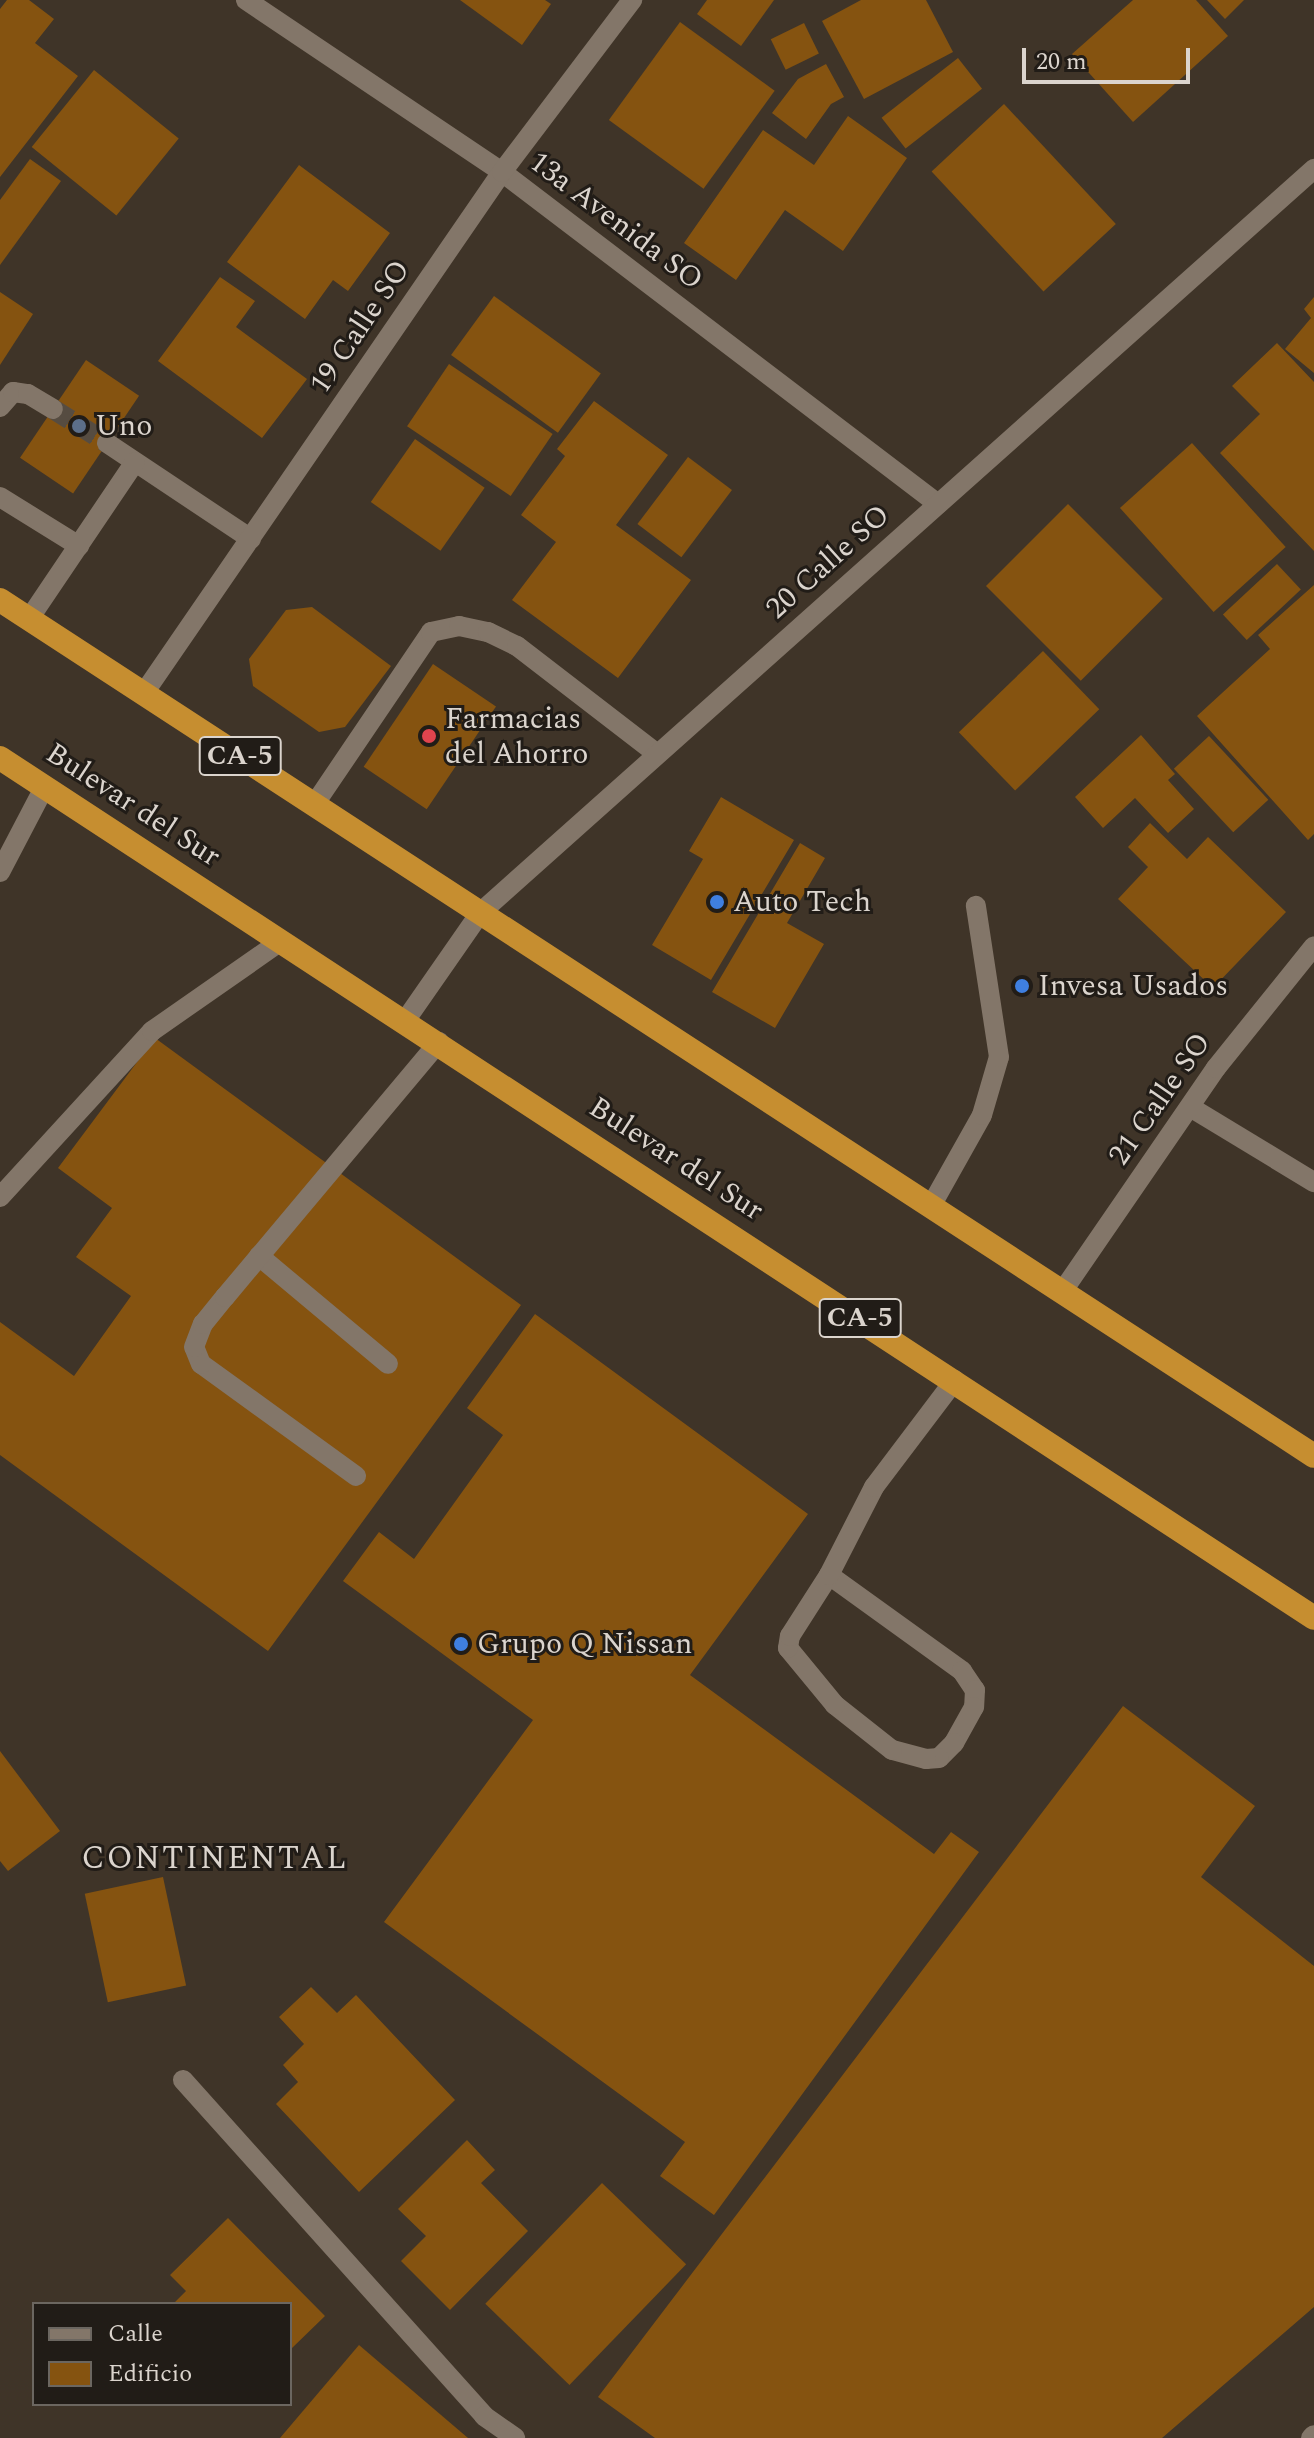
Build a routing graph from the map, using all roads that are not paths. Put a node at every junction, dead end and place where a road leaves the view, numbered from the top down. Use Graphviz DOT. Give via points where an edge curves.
graph roads {
  1 [pos="246,0"];
  2 [pos="632,0"];
  3 [pos="1314,169"];
  4 [pos="502,172"];
  5 [pos="0,407"];
  6 [pos="53,409"];
  7 [pos="107,443"];
  8 [pos="135,462"];
  9 [pos="0,497"];
  10 [pos="938,504"];
  11 [pos="251,539"];
  12 [pos="79,546"];
  13 [pos="0,600"];
  14 [pos="29,619"];
  15 [pos="144,693"];
  16 [pos="657,754"];
  17 [pos="0,758"];
  18 [pos="45,786"];
  19 [pos="314,805"];
  20 [pos="0,872"];
  21 [pos="976,906"];
  22 [pos="480,913"];
  23 [pos="281,941"];
  24 [pos="1314,946"];
  25 [pos="405,1021"];
  26 [pos="439,1042"];
  27 [pos="1190,1107"];
  28 [pos="1314,1182"];
  29 [pos="0,1197"];
  30 [pos="931,1206"];
  31 [pos="259,1256"];
  32 [pos="1062,1292"];
  33 [pos="388,1364"];
  34 [pos="955,1380"];
  35 [pos="1314,1456"];
  36 [pos="356,1476"];
  37 [pos="829,1575"];
  38 [pos="1314,1618"];
  39 [pos="183,2080"];
  40 [pos="515,2438"];
  1 -- 4 [label="street, 13a Avenida SO"];
  2 -- 4 [label="street, 19 Calle SO"];
  3 -- 10 [label="street, 20 Calle SO"];
  4 -- 10 [label="street, 13a Avenida SO"];
  4 -- 11 [label="street, 19 Calle SO"];
  5 -- 6 [label="street" via="13,392 28,394"];
  7 -- 8 [label="street"];
  8 -- 11 [label="street"];
  8 -- 12 [label="street"];
  9 -- 12 [label="street"];
  10 -- 16 [label="street, 20 Calle SO"];
  11 -- 15 [label="street, 19 Calle SO"];
  12 -- 14 [label="street"];
  13 -- 14 [label="highway, CA-5"];
  14 -- 15 [label="highway, CA-5"];
  15 -- 19 [label="highway, CA-5"];
  16 -- 19 [label="street" via="517,646 459,626 431,632"];
  16 -- 22 [label="street, 20 Calle SO"];
  17 -- 18 [label="highway, Bulevar del Sur / CA-5"];
  18 -- 20 [label="street"];
  18 -- 23 [label="highway, Bulevar del Sur / CA-5"];
  19 -- 22 [label="highway, CA-5"];
  21 -- 30 [label="street" via="999,1057 982,1115"];
  22 -- 25 [label="street, 20 Calle SO"];
  22 -- 30 [label="highway, CA-5"];
  23 -- 25 [label="highway, Bulevar del Sur / CA-5"];
  23 -- 29 [label="street" via="152,1031"];
  24 -- 27 [label="street, 21 Calle SO"];
  25 -- 26 [label="highway, Bulevar del Sur / CA-5"];
  26 -- 31 [label="street"];
  26 -- 34 [label="highway, Bulevar del Sur / CA-5"];
  27 -- 28 [label="street"];
  27 -- 32 [label="street, 21 Calle SO"];
  30 -- 32 [label="highway, CA-5"];
  31 -- 33 [label="street"];
  31 -- 36 [label="street" via="203,1324 194,1347 201,1364"];
  32 -- 35 [label="highway, CA-5"];
  34 -- 37 [label="street" via="874,1487"];
  34 -- 38 [label="highway, Bulevar del Sur / CA-5"];
  37 -- 37 [label="street" via="962,1671 975,1690 974,1707 939,1758 892,1750 835,1705 791,1655 790,1636"];
  39 -- 40 [label="street" via="484,2416"];
}
